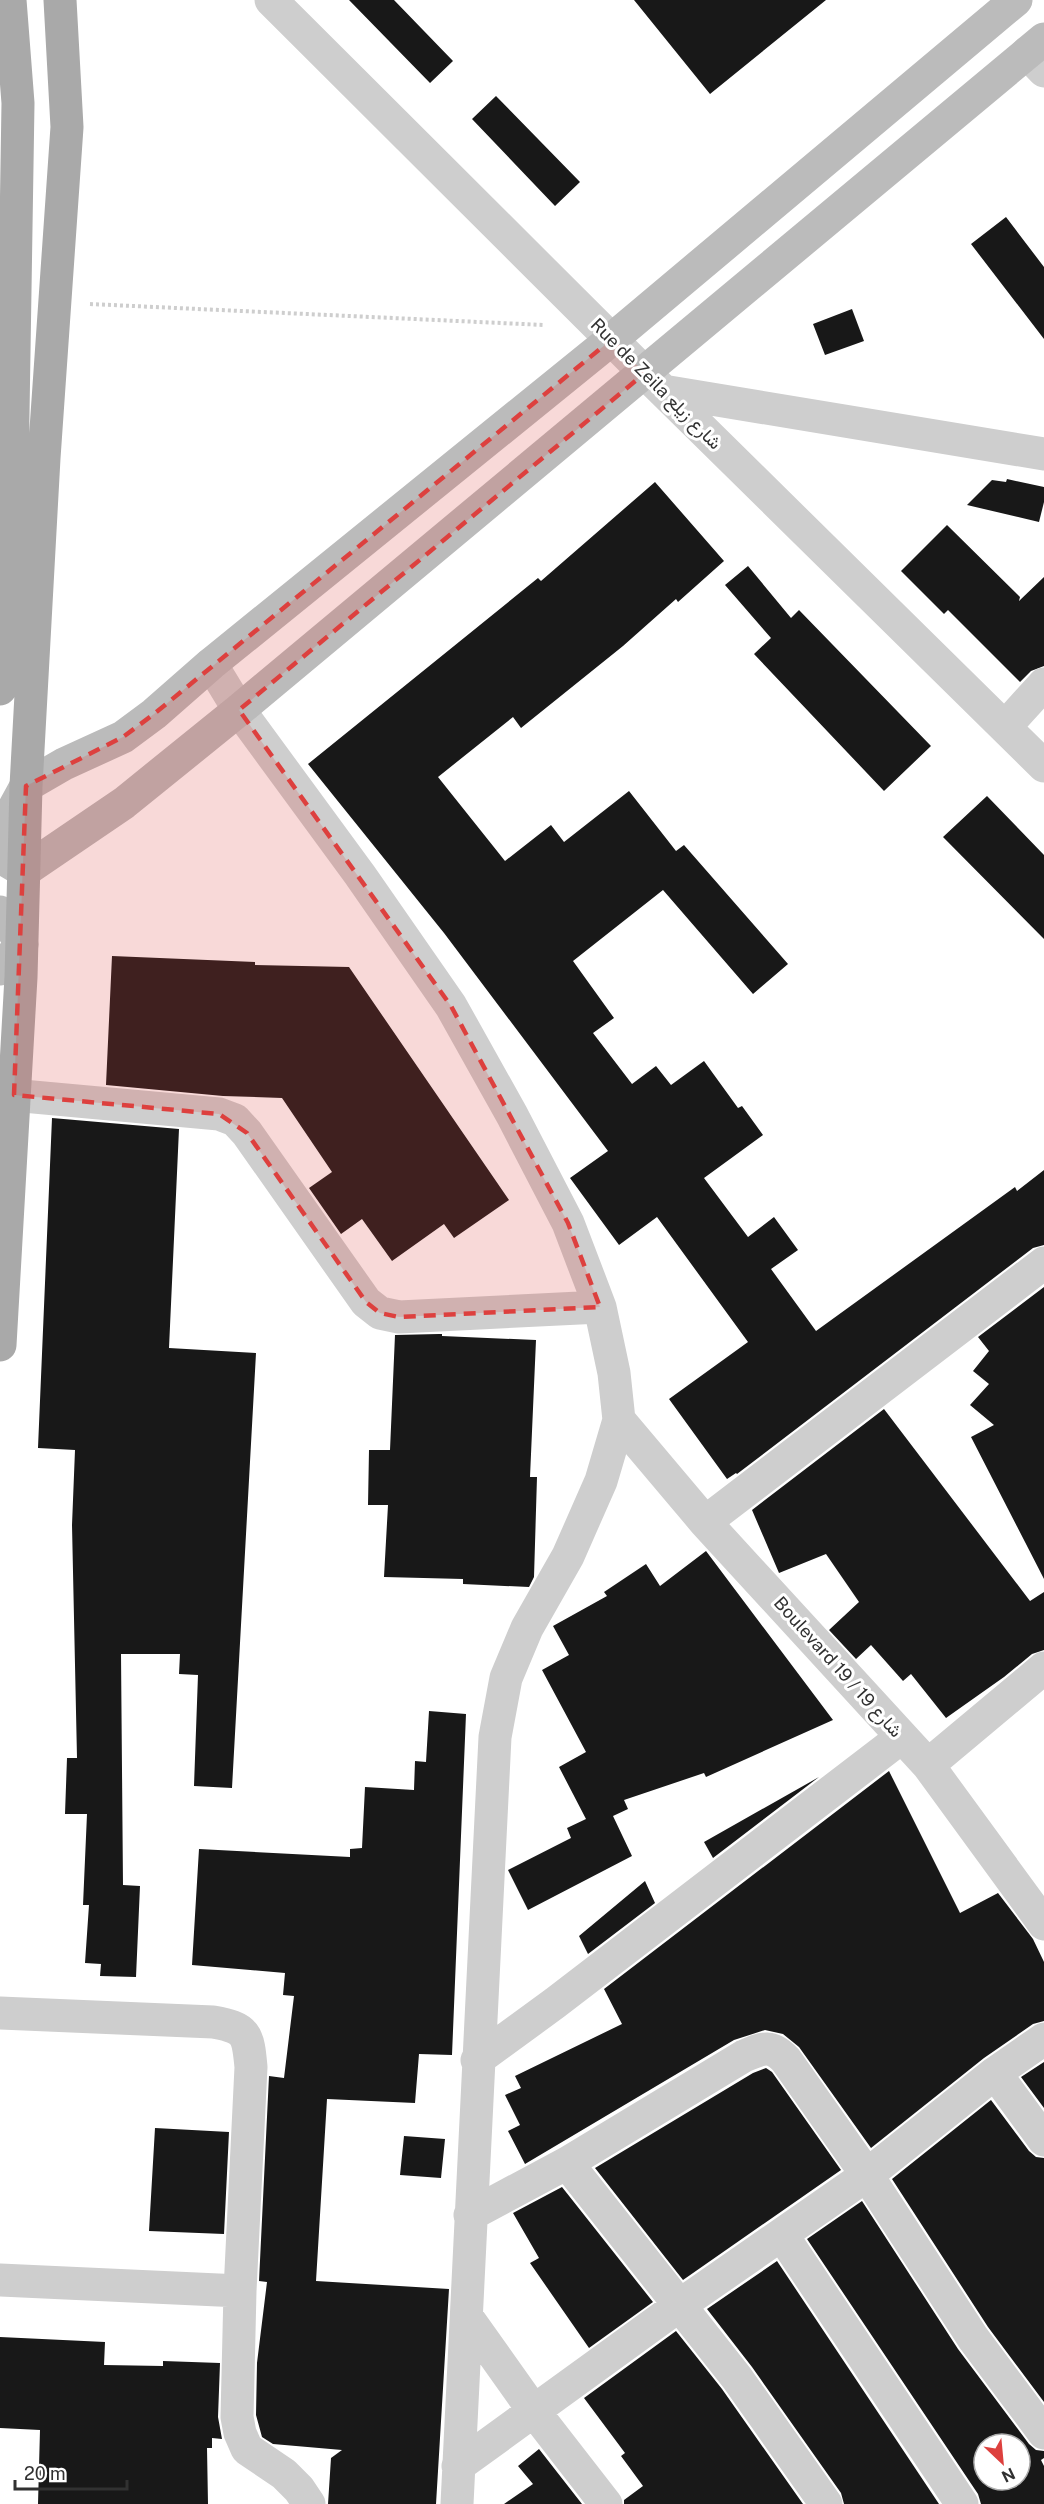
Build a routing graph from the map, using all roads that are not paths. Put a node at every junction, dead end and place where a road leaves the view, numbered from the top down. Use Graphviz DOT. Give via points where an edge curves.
graph roads {
  1 [pos="10,0"];
  2 [pos="60,0"];
  3 [pos="271,0"];
  4 [pos="1016,0"];
  5 [pos="1038,54"];
  6 [pos="611,340"];
  7 [pos="654,382"];
  8 [pos="1044,454"];
  9 [pos="211,664"];
  10 [pos="1044,684"];
  11 [pos="0,689"];
  12 [pos="239,710"];
  13 [pos="1005,727"];
  14 [pos="1044,766"];
  15 [pos="26,786"];
  16 [pos="0,834"];
  17 [pos="12,864"];
  18 [pos="0,912"];
  19 [pos="22,944"];
  20 [pos="0,969"];
  21 [pos="7,1094"];
  22 [pos="1044,1263"];
  23 [pos="600,1306"];
  24 [pos="0,1345"];
  25 [pos="619,1420"];
  26 [pos="705,1522"];
  27 [pos="1044,1668"];
  28 [pos="902,1737"];
  29 [pos="928,1765"];
  30 [pos="1044,1924"];
  31 [pos="0,2013"];
  32 [pos="1044,2039"];
  33 [pos="477,2060"];
  34 [pos="995,2073"];
  35 [pos="1044,2140"];
  36 [pos="567,2163"];
  37 [pos="867,2175"];
  38 [pos="470,2215"];
  39 [pos="782,2235"];
  40 [pos="0,2280"];
  41 [pos="240,2291"];
  42 [pos="680,2305"];
  43 [pos="467,2317"];
  44 [pos="533,2410"];
  45 [pos="1044,2433"];
  46 [pos="461,2490"];
  47 [pos="309,2504"];
  48 [pos="606,2504"];
  49 [pos="826,2504"];
  50 [pos="962,2504"];
  1 -- 11 [label="main road" via="18,138 12,477"];
  2 -- 15 [label="main road" via="67,127"];
  3 -- 6 [label="street, Rue de Zeila شارع زيلع"];
  4 -- 6 [label="street"];
  5 -- 7 [label="street"];
  6 -- 7 [label="street, Rue de Zeila شارع زيلع"];
  6 -- 9 [label="street"];
  7 -- 8 [label="street"];
  7 -- 12 [label="street"];
  7 -- 13 [label="street, Rue de Zeila شارع زيلع"];
  9 -- 12 [label="street"];
  9 -- 15 [label="street" via="123,737"];
  10 -- 13 [label="street"];
  12 -- 17 [label="street" via="124,803"];
  12 -- 23 [label="street" via="451,1006 568,1223"];
  13 -- 14 [label="street, Rue de Zeila شارع زيلع"];
  15 -- 16 [label="street"];
  15 -- 17 [label="main road"];
  17 -- 19 [label="main road"];
  18 -- 19 [label="street"];
  19 -- 20 [label="street"];
  19 -- 21 [label="main road"];
  21 -- 23 [label="street" via="219,1114 235,1120 259,1148 366,1302 380,1313 399,1317"];
  21 -- 24 [label="main road"];
  22 -- 26 [label="street"];
  23 -- 25 [label="street"];
  25 -- 26 [label="street, Boulevard 19 / شارع 19"];
  25 -- 33 [label="street" via="592,1503 568,1556 526,1628 506,1678 495,1737"];
  26 -- 28 [label="street, Boulevard 19 / شارع 19"];
  27 -- 29 [label="street"];
  28 -- 29 [label="street, Boulevard 19 / شارع 19"];
  28 -- 33 [label="street"];
  29 -- 30 [label="street, Boulevard 19 / شارع 19"];
  31 -- 41 [label="street" via="236,2026 248,2040 251,2067"];
  32 -- 34 [label="street"];
  33 -- 38 [label="street"];
  34 -- 35 [label="street"];
  34 -- 37 [label="street"];
  36 -- 37 [label="street" via="687,2089 763,2048 776,2050 786,2060"];
  36 -- 38 [label="street"];
  36 -- 42 [label="street"];
  37 -- 39 [label="street"];
  37 -- 45 [label="street" via="973,2338"];
  38 -- 43 [label="street"];
  39 -- 42 [label="street"];
  39 -- 50 [label="street"];
  40 -- 41 [label="street"];
  41 -- 47 [label="street" via="240,2433 247,2449 284,2475"];
  42 -- 44 [label="street"];
  42 -- 49 [label="street"];
  43 -- 44 [label="street"];
  43 -- 46 [label="street"];
  44 -- 46 [label="street"];
  44 -- 48 [label="street"];
}
